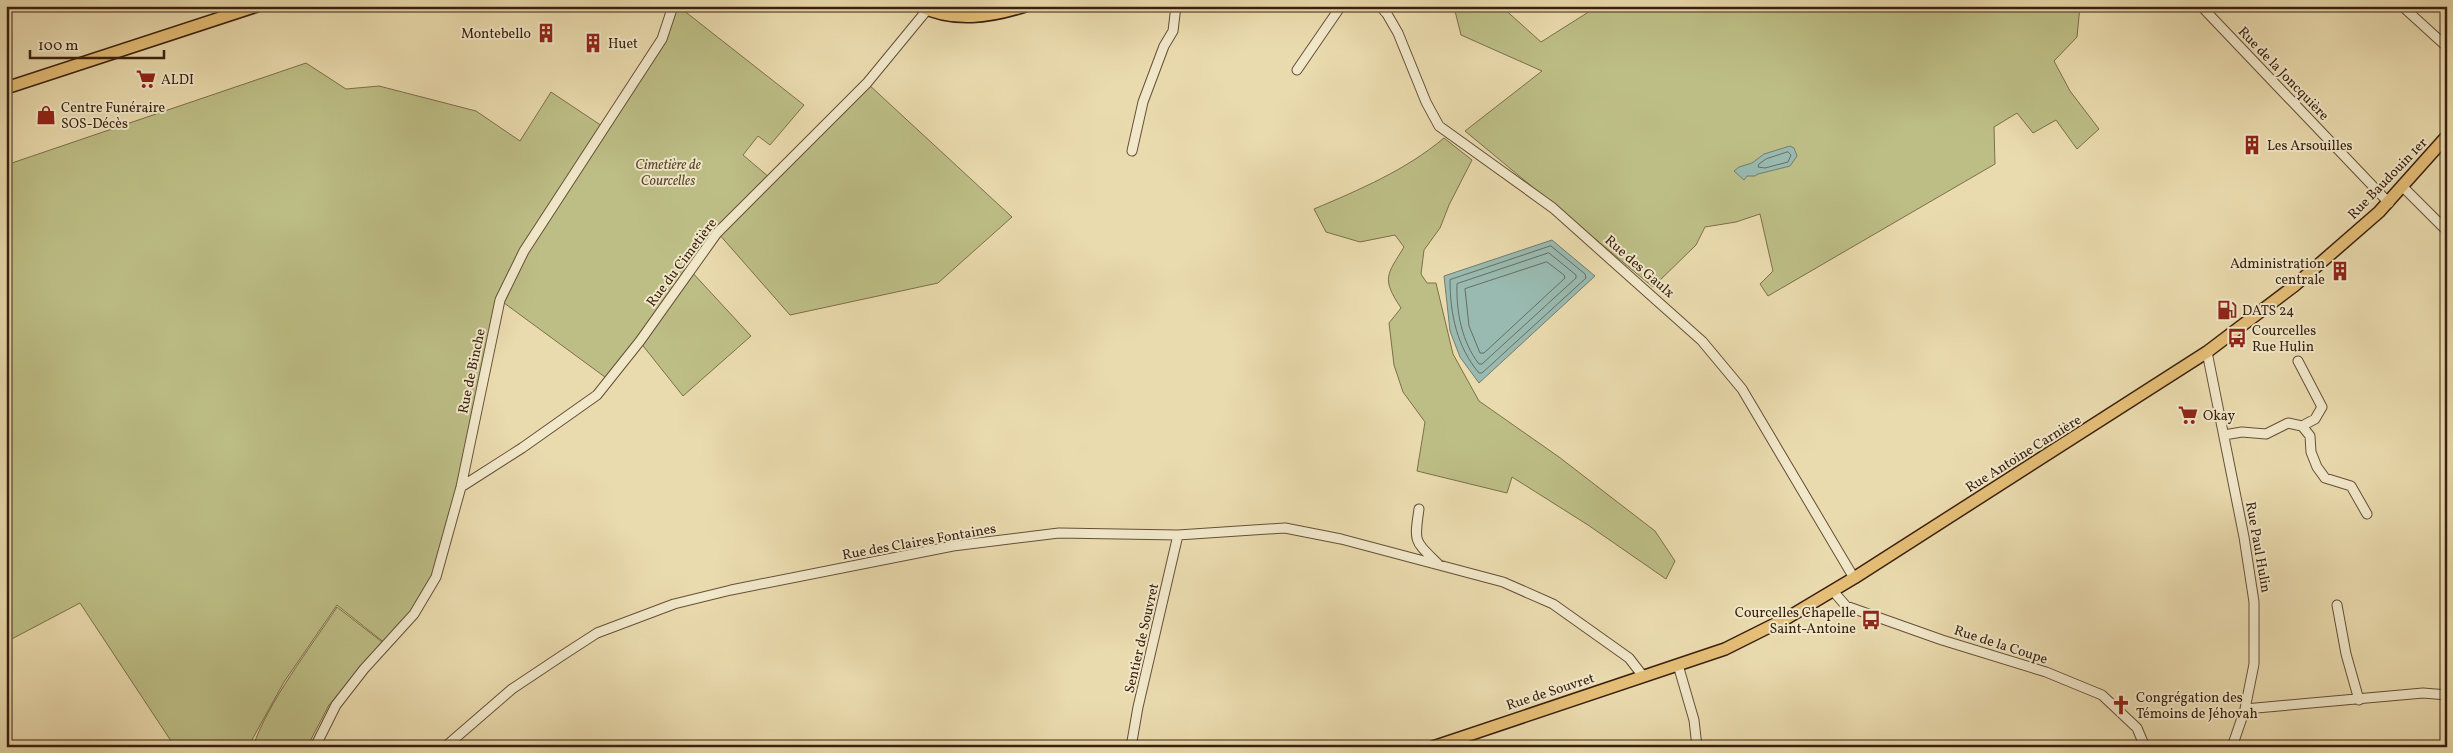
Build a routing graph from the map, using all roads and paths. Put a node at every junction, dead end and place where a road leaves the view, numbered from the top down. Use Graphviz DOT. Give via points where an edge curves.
graph roads {
  1 [pos="257,6"];
  2 [pos="673,6"];
  3 [pos="1025,6"];
  4 [pos="1176,6"];
  5 [pos="1341,6"];
  6 [pos="1380,6"];
  7 [pos="2201,6"];
  8 [pos="2402,6"];
  9 [pos="924,8"];
  10 [pos="2447,47"];
  11 [pos="1297,70"];
  12 [pos="6,88"];
  13 [pos="2446,138"];
  14 [pos="1132,151"];
  15 [pos="2403,187"];
  16 [pos="2389,203"];
  17 [pos="2447,232"];
  18 [pos="2207,352"];
  19 [pos="2298,361"];
  20 [pos="2302,426"];
  21 [pos="2224,435"];
  22 [pos="461,486"];
  23 [pos="1419,509"];
  24 [pos="2367,514"];
  25 [pos="1178,535"];
  26 [pos="1440,566"];
  27 [pos="1854,578"];
  28 [pos="1833,591"];
  29 [pos="2337,605"];
  30 [pos="1678,664"];
  31 [pos="1643,676"];
  32 [pos="2447,695"];
  33 [pos="2358,700"];
  34 [pos="2245,710"];
  35 [pos="315,747"];
  36 [pos="445,747"];
  37 [pos="1132,747"];
  38 [pos="1433,747"];
  39 [pos="1697,747"];
  40 [pos="2145,747"];
  41 [pos="2232,747"];
  1 -- 12 [label="main road"];
  2 -- 22 [label="street, Rue de Binche" via="662,39 524,251 507,283 494,326"];
  3 -- 9 [label="main road" via="994,15 963,17"];
  4 -- 14 [label="street" via="1173,31 1143,102"];
  5 -- 11 [label="street"];
  6 -- 27 [label="street, Rue des Gaulx" via="1398,33 1426,102 1440,126 1553,208 1702,341 1742,390"];
  7 -- 16 [label="street, Rue de la Joncquière"];
  8 -- 10 [label="street"];
  9 -- 22 [label="street, Rue du Cimetière" via="867,83 717,233 640,342 597,395"];
  13 -- 15 [label="main road, Rue Baudouin 1er"];
  15 -- 16 [label="main road, Rue Baudouin 1er"];
  15 -- 17 [label="street"];
  16 -- 18 [label="main road, Rue Baudouin 1er" via="2294,286"];
  18 -- 21 [label="street, Rue Paul Hulin"];
  18 -- 27 [label="main road, Rue Antoine Carnière"];
  19 -- 20 [label="street" via="2322,407 2315,419"];
  20 -- 21 [label="street" via="2288,422 2266,434 2242,432"];
  20 -- 24 [label="street" via="2310,436 2311,452 2325,478 2351,486"];
  21 -- 34 [label="street, Rue Paul Hulin" via="2254,602 2254,664"];
  22 -- 35 [label="street, Rue de Binche" via="432,586 414,614 336,705"];
  23 -- 26 [label="street" via="1418,544"];
  25 -- 26 [label="street, Rue des Claires Fontaines" via="1285,528 1342,539"];
  25 -- 36 [label="street, Rue des Claires Fontaines" via="1059,533 952,546 674,604 597,634 563,655 512,689"];
  25 -- 37 [label="street, Sentier de Souvret"];
  26 -- 31 [label="street, Rue des Claires Fontaines" via="1503,582 1553,604 1629,658"];
  27 -- 28 [label="main road, Rue de Souvret"];
  28 -- 30 [label="main road, Rue de Souvret" via="1725,649"];
  28 -- 40 [label="street, Rue de la Coupe" via="1846,606 2046,672 2102,695 2137,728"];
  29 -- 33 [label="street"];
  30 -- 31 [label="main road, Rue de Souvret"];
  30 -- 39 [label="street" via="1694,720"];
  31 -- 38 [label="main road, Rue de Souvret"];
  32 -- 33 [label="street"];
  33 -- 34 [label="street"];
  34 -- 41 [label="street, Rue Paul Hulin"];
}
